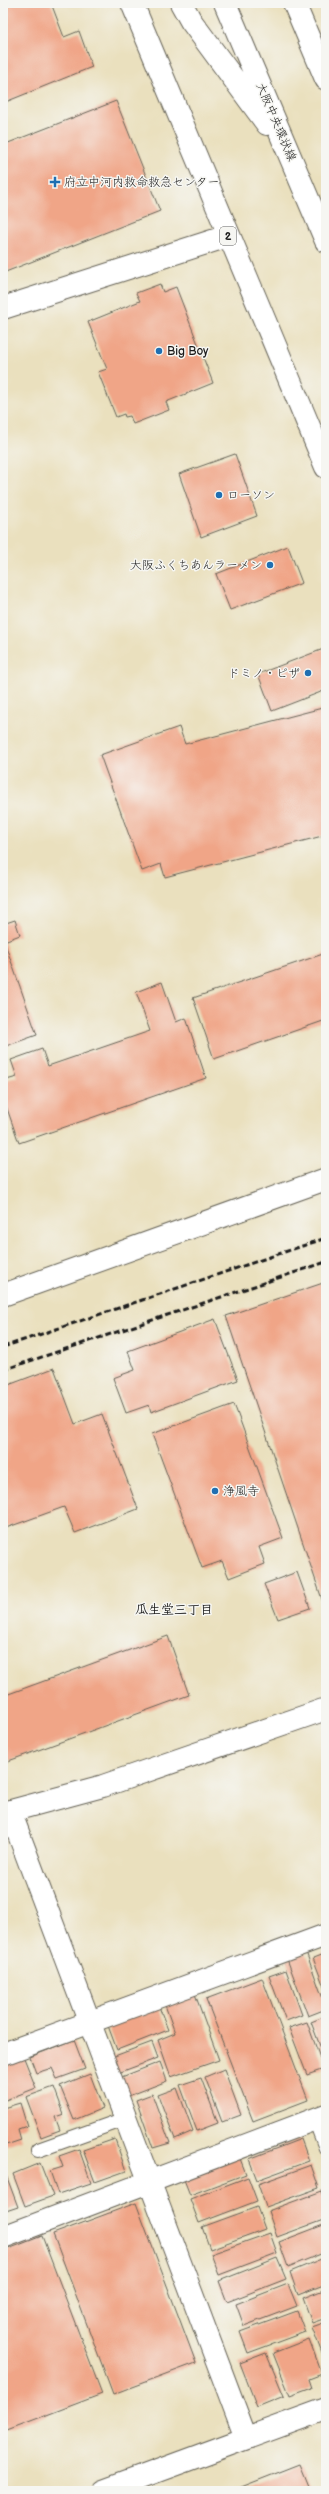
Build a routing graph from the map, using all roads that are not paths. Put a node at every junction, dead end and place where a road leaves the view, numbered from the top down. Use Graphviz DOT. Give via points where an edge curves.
graph roads {
  1 [pos="132,3"];
  2 [pos="181,3"];
  3 [pos="225,3"];
  4 [pos="294,3"];
  5 [pos="326,79"];
  6 [pos="289,154"];
  7 [pos="228,236"];
  8 [pos="326,241"];
  9 [pos="3,308"];
  10 [pos="326,467"];
  11 [pos="326,1179"];
  12 [pos="3,1295"];
  13 [pos="326,1709"];
  14 [pos="6,1812"];
  15 [pos="326,1935"];
  16 [pos="89,2022"];
  17 [pos="3,2054"];
  18 [pos="320,2117"];
  19 [pos="125,2119"];
  20 [pos="326,2148"];
  21 [pos="38,2150"];
  22 [pos="149,2182"];
  23 [pos="3,2237"];
  24 [pos="326,2409"];
  25 [pos="246,2438"];
  26 [pos="103,2491"];
  1 -- 7 [label="main road, 2"];
  2 -- 6 [label="main road" via="191,21"];
  3 -- 6 [label="main road, 大阪中央環状線"];
  4 -- 5 [label="main road"];
  6 -- 8 [label="main road, 大阪中央環状線"];
  7 -- 9 [label="main road"];
  7 -- 10 [label="main road, 2"];
  11 -- 12 [label="main road"];
  13 -- 14 [label="main road" via="103,1786"];
  14 -- 16 [label="main road"];
  15 -- 16 [label="main road"];
  16 -- 17 [label="main road"];
  16 -- 19 [label="main road"];
  18 -- 20 [label="lane"];
  18 -- 22 [label="main road"];
  19 -- 21 [label="lane"];
  19 -- 22 [label="main road"];
  22 -- 23 [label="main road"];
  22 -- 25 [label="main road"];
  24 -- 25 [label="main road"];
  25 -- 26 [label="main road"];
}
